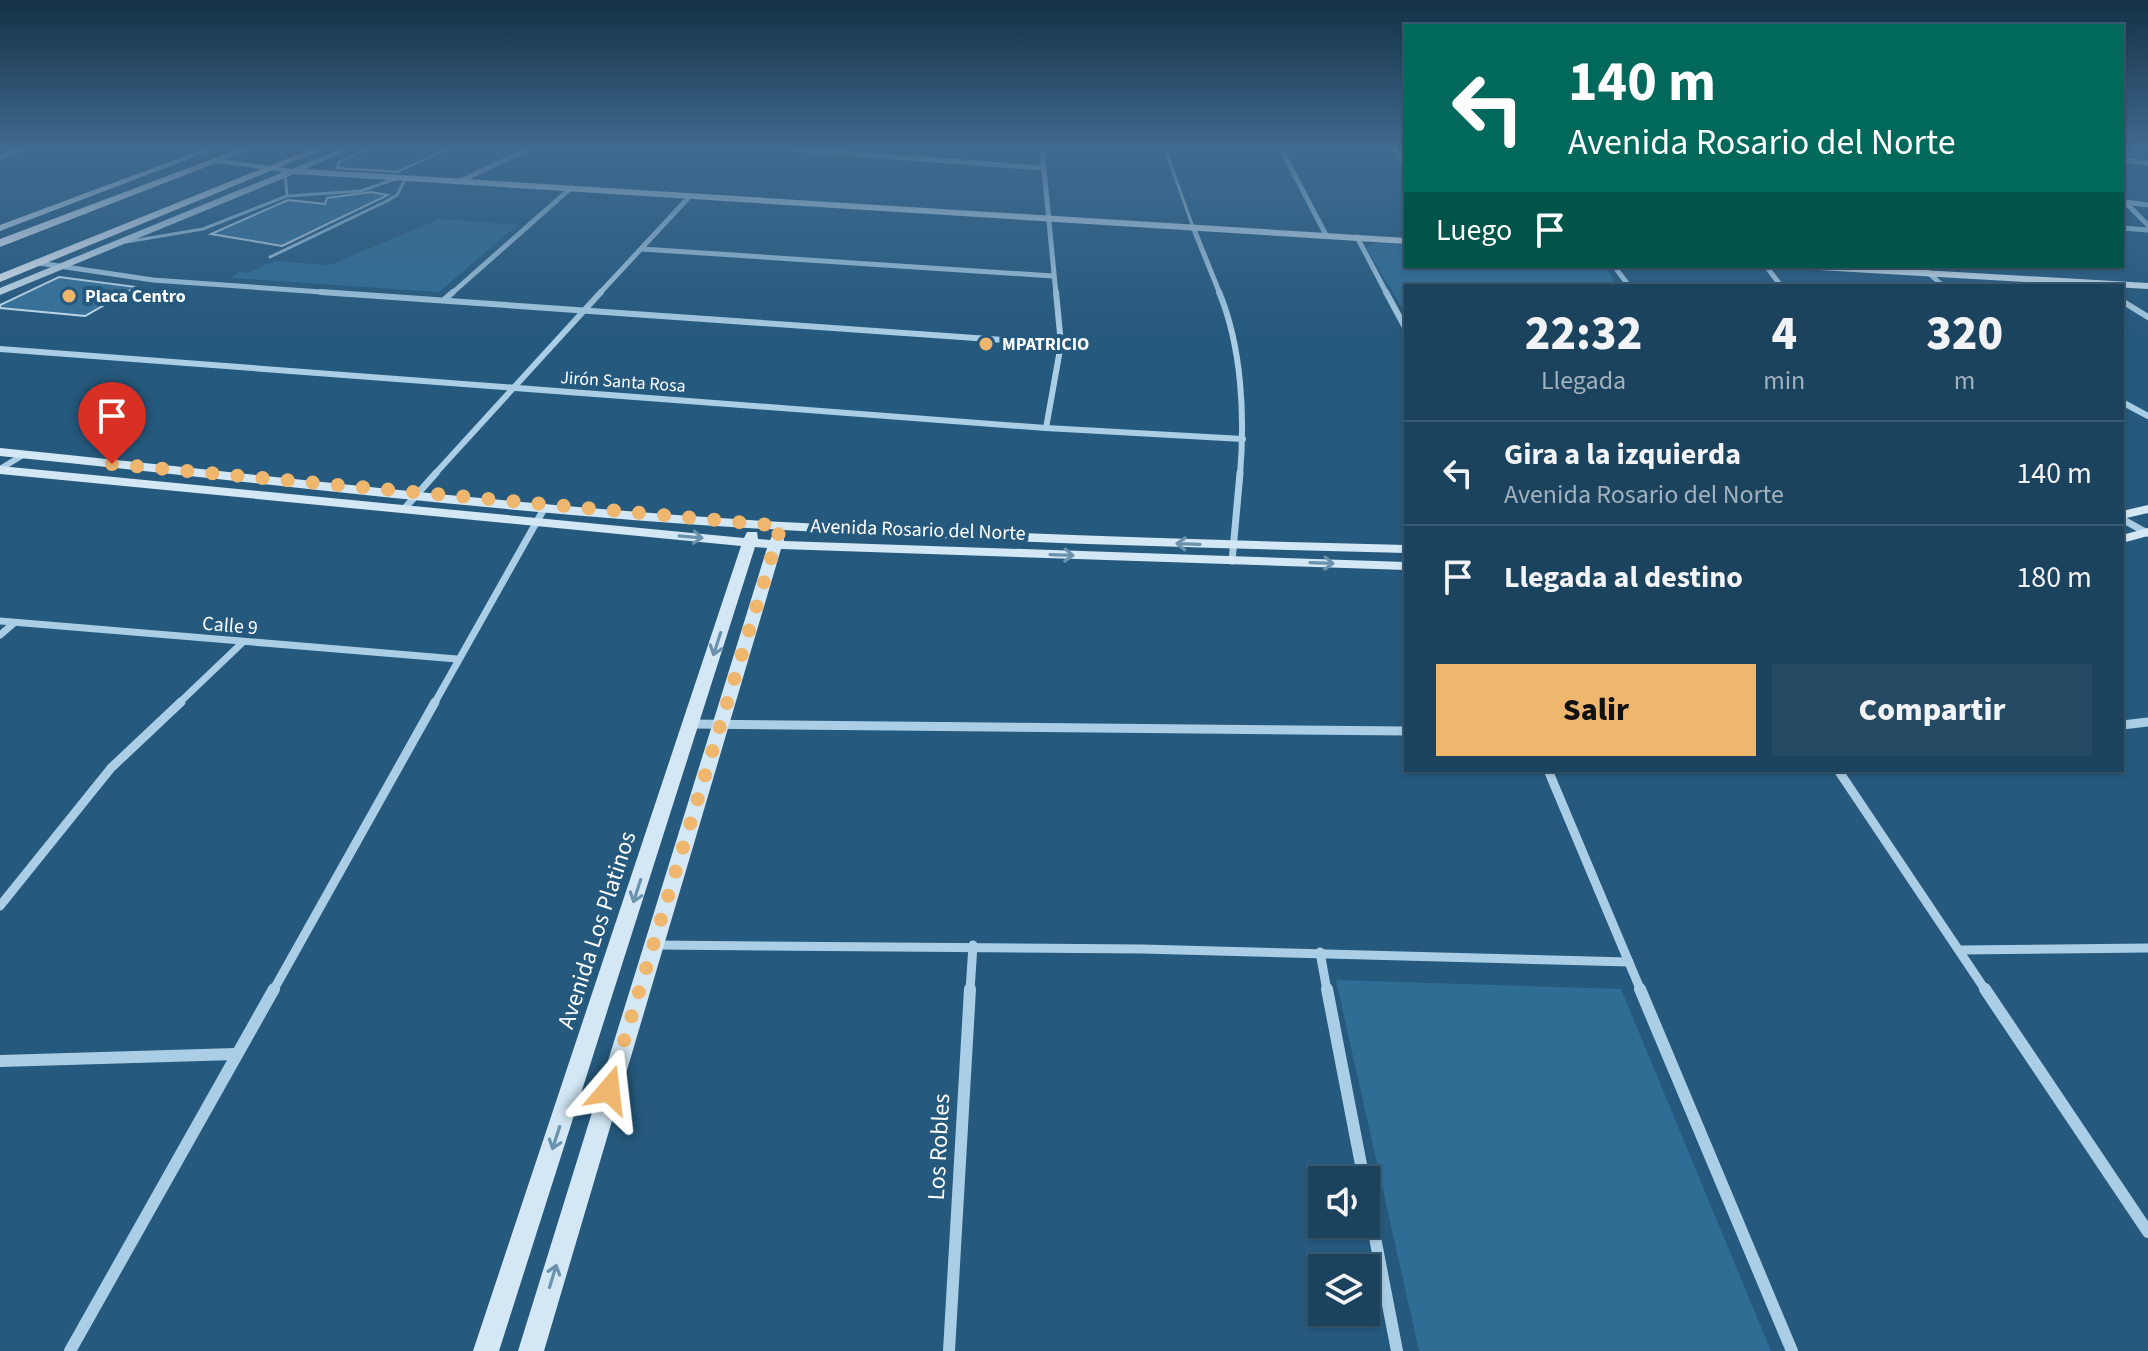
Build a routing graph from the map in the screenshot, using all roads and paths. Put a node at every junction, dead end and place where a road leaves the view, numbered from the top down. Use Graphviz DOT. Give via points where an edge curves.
graph roads {
  1 [pos="46,212"];
  2 [pos="74,212"];
  3 [pos="163,212"];
  4 [pos="193,212"];
  5 [pos="246,212"];
  6 [pos="364,212"];
  7 [pos="544,212"];
  8 [pos="675,212"];
  9 [pos="952,212"];
  10 [pos="1048,212"];
  11 [pos="1188,212"];
  12 [pos="1314,212"];
  13 [pos="2133,212"];
  14 [pos="1049,218"];
  15 [pos="1193,227"];
  16 [pos="0,228"];
  17 [pos="2124,228"];
  18 [pos="2148,228"];
  19 [pos="1326,235"];
  20 [pos="1357,237"];
  21 [pos="1404,241"];
  22 [pos="0,243"];
  23 [pos="119,243"];
  24 [pos="642,249"];
  25 [pos="270,257"];
  26 [pos="39,263"];
  27 [pos="63,267"];
  28 [pos="1830,268"];
  29 [pos="1923,268"];
  30 [pos="1930,275"];
  31 [pos="1053,276"];
  32 [pos="0,278"];
  33 [pos="1941,284"];
  34 [pos="2095,284"];
  35 [pos="2124,285"];
  36 [pos="2148,286"];
  37 [pos="0,292"];
  38 [pos="445,299"];
  39 [pos="2124,302"];
  40 [pos="583,311"];
  41 [pos="2148,317"];
  42 [pos="1404,325"];
  43 [pos="1061,344"];
  44 [pos="0,349"];
  45 [pos="512,387"];
  46 [pos="2124,403"];
  47 [pos="2148,416"];
  48 [pos="1046,428"];
  49 [pos="1243,439"];
  50 [pos="0,452"];
  51 [pos="23,455"];
  52 [pos="0,470"];
  53 [pos="417,494"];
  54 [pos="545,507"];
  55 [pos="404,509"];
  56 [pos="2148,509"];
  57 [pos="2124,516"];
  58 [pos="2124,518"];
  59 [pos="534,522"];
  60 [pos="752,533"];
  61 [pos="2147,533"];
  62 [pos="779,536"];
  63 [pos="2124,539"];
  64 [pos="1404,549"];
  65 [pos="1232,553"];
  66 [pos="1404,566"];
  67 [pos="0,621"];
  68 [pos="14,623"];
  69 [pos="0,635"];
  70 [pos="242,643"];
  71 [pos="457,659"];
  72 [pos="2148,722"];
  73 [pos="692,724"];
  74 [pos="720,724"];
  75 [pos="2124,725"];
  76 [pos="1404,731"];
  77 [pos="1549,772"];
  78 [pos="1839,772"];
  79 [pos="0,906"];
  80 [pos="653,945"];
  81 [pos="973,945"];
  82 [pos="2148,948"];
  83 [pos="1959,950"];
  84 [pos="1320,952"];
  85 [pos="1629,962"];
  86 [pos="236,1054"];
  87 [pos="0,1061"];
  88 [pos="1361,1166"];
  89 [pos="2148,1232"];
  90 [pos="1375,1238"];
  91 [pos="70,1351"];
  92 [pos="486,1351"];
  93 [pos="531,1351"];
  94 [pos="949,1351"];
  95 [pos="1397,1351"];
  96 [pos="1792,1351"];
  1 -- 16 [label="street"];
  2 -- 22 [label="main road"];
  3 -- 26 [label="main road"];
  4 -- 23 [label="street"];
  5 -- 23 [label="lane" via="203,229"];
  6 -- 25 [label="lane"];
  7 -- 38 [label="street"];
  8 -- 24 [label="street"];
  9 -- 14 [label="street"];
  10 -- 14 [label="street"];
  11 -- 15 [label="lane"];
  12 -- 19 [label="street"];
  13 -- 18 [label="street"];
  14 -- 15 [label="street"];
  14 -- 31 [label="street"];
  15 -- 19 [label="street"];
  15 -- 49 [label="street" via="1225,306"];
  17 -- 18 [label="street"];
  19 -- 20 [label="street"];
  20 -- 21 [label="street"];
  20 -- 42 [label="street"];
  23 -- 27 [label="street"];
  24 -- 31 [label="street"];
  24 -- 40 [label="street"];
  26 -- 27 [label="street"];
  26 -- 32 [label="main road"];
  27 -- 37 [label="street"];
  27 -- 38 [label="street" via="153,280"];
  28 -- 30 [label="street"];
  29 -- 30 [label="street"];
  30 -- 33 [label="street"];
  30 -- 34 [label="street"];
  31 -- 43 [label="street"];
  35 -- 36 [label="street"];
  38 -- 40 [label="street"];
  39 -- 41 [label="street"];
  40 -- 43 [label="street"];
  40 -- 45 [label="street"];
  43 -- 48 [label="street"];
  44 -- 45 [label="street, Jirón Santa Rosa"];
  45 -- 48 [label="street, Jirón Santa Rosa"];
  45 -- 53 [label="street"];
  46 -- 47 [label="street"];
  48 -- 49 [label="street, Jirón Santa Rosa"];
  49 -- 65 [label="street"];
  50 -- 51 [label="street, Avenida Rosario del Norte"];
  51 -- 52 [label="street"];
  51 -- 53 [label="street, Avenida Rosario del Norte"];
  52 -- 55 [label="street, Avenida Rosario del Norte"];
  53 -- 54 [label="street, Avenida Rosario del Norte"];
  53 -- 55 [label="street"];
  54 -- 59 [label="street"];
  54 -- 60 [label="street, Avenida Rosario del Norte"];
  55 -- 59 [label="street, Avenida Rosario del Norte"];
  56 -- 57 [label="street"];
  58 -- 61 [label="street"];
  59 -- 60 [label="street, Avenida Rosario del Norte, one-way"];
  59 -- 71 [label="street"];
  60 -- 62 [label="street, Avenida Rosario del Norte"];
  60 -- 73 [label="street, Avenida Los Platinos, one-way"];
  61 -- 63 [label="street"];
  62 -- 65 [label="street, Avenida Rosario del Norte"];
  62 -- 74 [label="street"];
  64 -- 65 [label="street, Avenida Rosario del Norte"];
  65 -- 66 [label="street, Avenida Rosario del Norte, one-way"];
  67 -- 68 [label="street, Calle 9"];
  68 -- 69 [label="street"];
  68 -- 70 [label="street, Calle 9"];
  70 -- 71 [label="street, Calle 9"];
  70 -- 79 [label="street" via="111,768"];
  71 -- 86 [label="street"];
  72 -- 75 [label="street"];
  73 -- 74 [label="street"];
  73 -- 92 [label="street, Avenida Los Platinos, one-way"];
  74 -- 76 [label="street"];
  74 -- 80 [label="street"];
  77 -- 85 [label="street"];
  78 -- 83 [label="street"];
  80 -- 81 [label="street"];
  93 -- 80 [label="street, one-way"];
  81 -- 84 [label="street"];
  81 -- 94 [label="street, Los Robles"];
  82 -- 83 [label="street"];
  83 -- 89 [label="street"];
  84 -- 85 [label="street"];
  84 -- 88 [label="street"];
  85 -- 96 [label="street"];
  86 -- 87 [label="street"];
  86 -- 91 [label="street"];
  90 -- 95 [label="street"];
}
